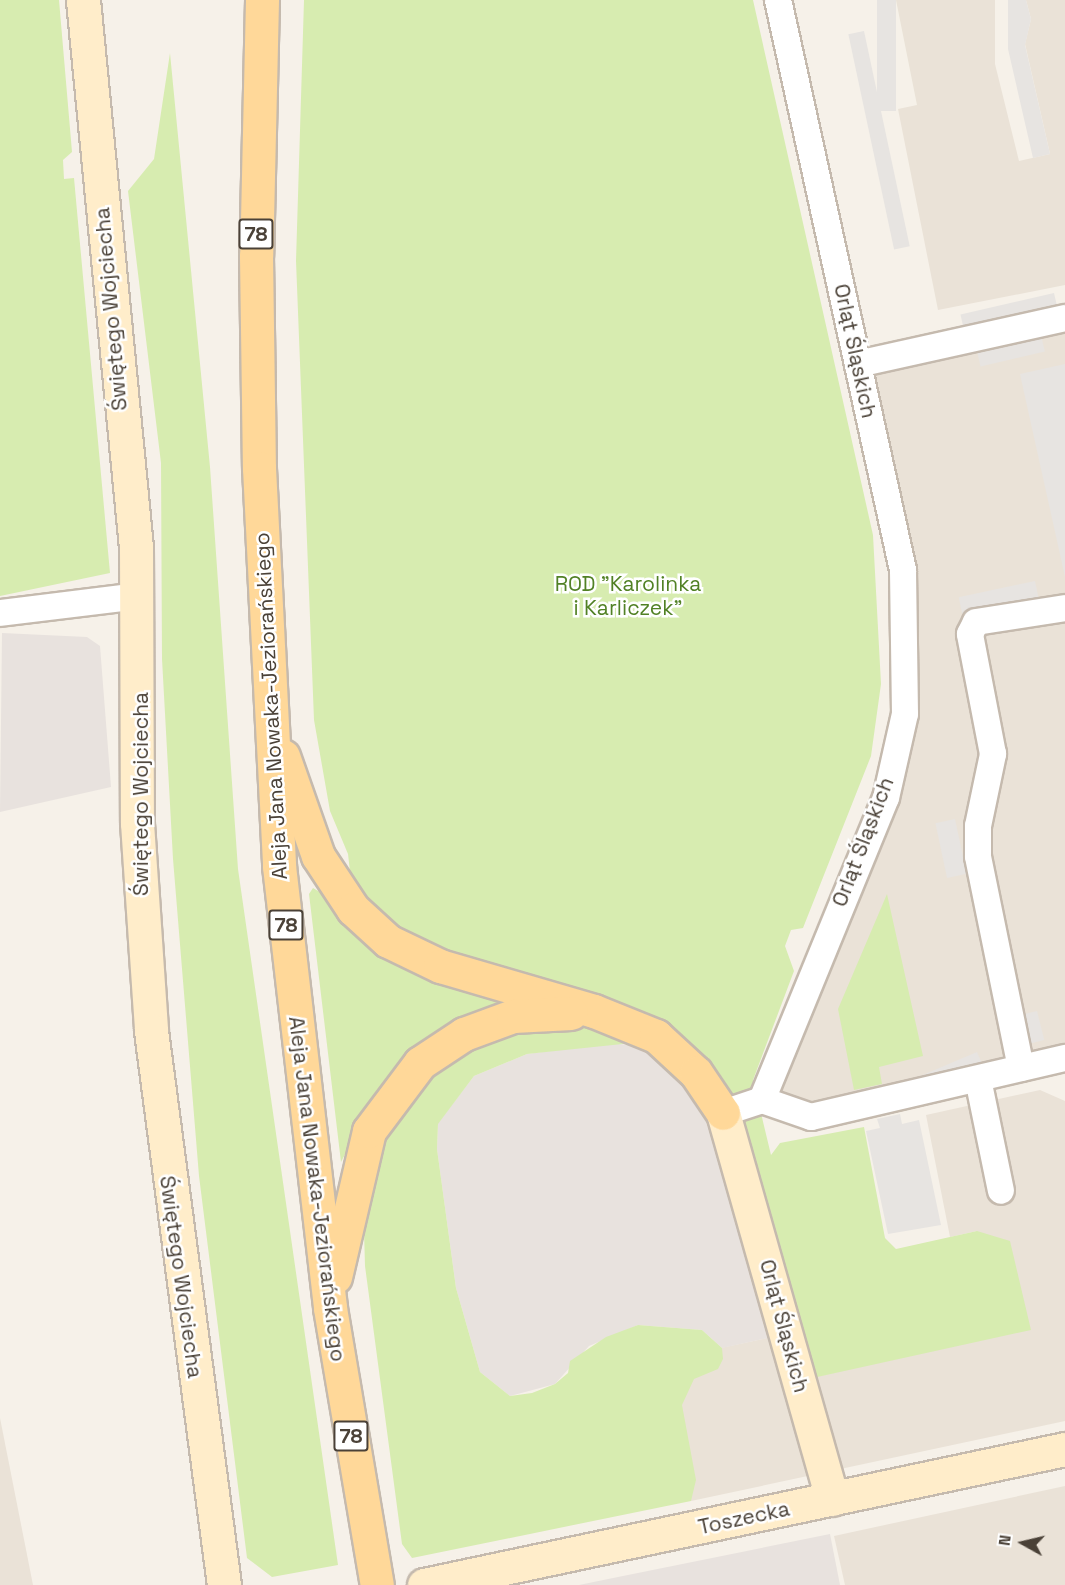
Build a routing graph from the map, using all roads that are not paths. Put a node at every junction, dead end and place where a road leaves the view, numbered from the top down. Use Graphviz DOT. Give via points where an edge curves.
graph roads {
  1 [pos="83,0"];
  2 [pos="262,0"];
  3 [pos="778,0"];
  4 [pos="1065,318"];
  5 [pos="858,364"];
  6 [pos="138,596"];
  7 [pos="1065,608"];
  8 [pos="0,613"];
  9 [pos="269,715"];
  10 [pos="594,1011"];
  11 [pos="1064,1066"];
  12 [pos="1021,1068"];
  13 [pos="978,1079"];
  14 [pos="762,1100"];
  15 [pos="723,1113"];
  16 [pos="1001,1191"];
  17 [pos="330,1308"];
  18 [pos="1065,1449"];
  19 [pos="832,1499"];
  20 [pos="486,1579"];
  21 [pos="224,1585"];
  22 [pos="377,1585"];
  23 [pos="424,1585"];
  1 -- 6 [label="main road, Świętego Wojciecha"];
  2 -- 9 [label="main road, Aleja Jana Nowaka-Jeziorańskiego / 78" via="256,256"];
  3 -- 5 [label="street, Orląt Śląskich"];
  4 -- 5 [label="street"];
  5 -- 14 [label="street, Orląt Śląskich" via="903,570 905,714 885,798"];
  6 -- 8 [label="street"];
  6 -- 21 [label="main road, Świętego Wojciecha" via="136,823 151,1031"];
  7 -- 12 [label="street" via="976,621 970,634 993,754 978,826 978,856"];
  9 -- 10 [label="main road" via="318,856 353,909 388,941 440,966"];
  9 -- 17 [label="main road, Aleja Jana Nowaka-Jeziorańskiego / 78" via="279,866"];
  10 -- 15 [label="main road" via="656,1036 696,1073"];
  10 -- 17 [label="main road" via="513,1016 464,1034 420,1064 369,1131"];
  11 -- 12 [label="street"];
  12 -- 13 [label="street"];
  13 -- 14 [label="street" via="811,1117"];
  13 -- 16 [label="street"];
  14 -- 15 [label="street"];
  15 -- 19 [label="main road, Orląt Śląskich"];
  17 -- 22 [label="main road, Aleja Jana Nowaka-Jeziorańskiego / 78"];
  18 -- 19 [label="main road, Toszecka"];
  19 -- 20 [label="main road, Toszecka"];
  20 -- 23 [label="main road, Toszecka"];
}
